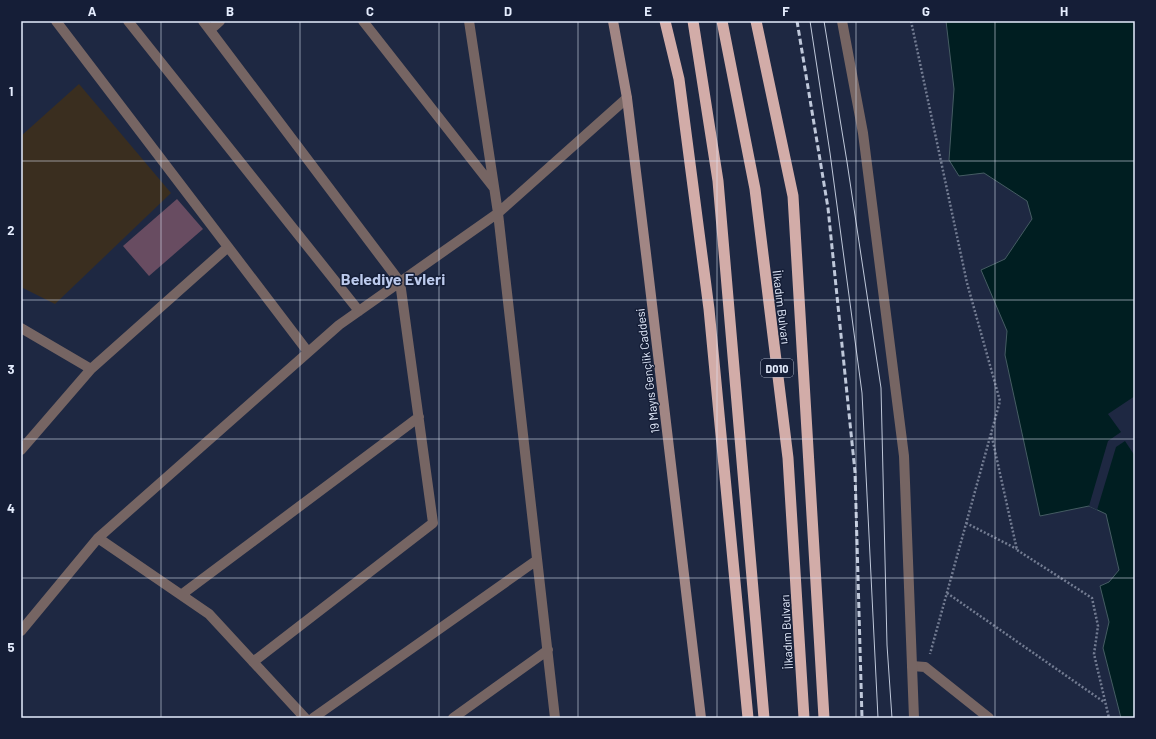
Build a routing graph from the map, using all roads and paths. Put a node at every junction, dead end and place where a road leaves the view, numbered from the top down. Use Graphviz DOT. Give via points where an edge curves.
graph roads {
  1 [pos="56,21"];
  2 [pos="128,21"];
  3 [pos="203,21"];
  4 [pos="220,21"];
  5 [pos="363,21"];
  6 [pos="470,21"];
  7 [pos="613,21"];
  8 [pos="666,21"];
  9 [pos="693,21"];
  10 [pos="722,21"];
  11 [pos="756,21"];
  12 [pos="842,21"];
  13 [pos="911,21"];
  14 [pos="210,30"];
  15 [pos="627,98"];
  16 [pos="494,188"];
  17 [pos="498,213"];
  18 [pos="228,248"];
  19 [pos="400,282"];
  20 [pos="359,311"];
  21 [pos="21,328"];
  22 [pos="308,352"];
  23 [pos="91,369"];
  24 [pos="419,417"];
  25 [pos="991,432"];
  26 [pos="21,450"];
  27 [pos="966,523"];
  28 [pos="98,538"];
  29 [pos="1017,550"];
  30 [pos="537,560"];
  31 [pos="947,593"];
  32 [pos="181,595"];
  33 [pos="21,631"];
  34 [pos="548,650"];
  35 [pos="929,657"];
  36 [pos="253,662"];
  37 [pos="912,666"];
  38 [pos="1105,702"];
  39 [pos="305,718"];
  40 [pos="313,718"];
  41 [pos="454,718"];
  42 [pos="555,718"];
  43 [pos="700,718"];
  44 [pos="748,718"];
  45 [pos="764,718"];
  46 [pos="804,718"];
  47 [pos="824,718"];
  48 [pos="914,718"];
  49 [pos="989,718"];
  50 [pos="1109,718"];
  1 -- 18 [label="street"];
  2 -- 20 [label="street"];
  3 -- 14 [label="street"];
  4 -- 14 [label="street"];
  5 -- 16 [label="street"];
  6 -- 16 [label="street"];
  7 -- 15 [label="main road, 19 Mayıs Gençlik Caddesi"];
  8 -- 44 [label="highway" via="679,79 709,309"];
  9 -- 45 [label="highway" via="718,182"];
  10 -- 46 [label="highway, İlkadım Bulvarı / D010" via="755,189 788,458"];
  11 -- 47 [label="highway" via="792,196"];
  12 -- 37 [label="street" via="863,133 904,456"];
  13 -- 25 [label="path" via="968,283 1000,401"];
  14 -- 19 [label="street"];
  15 -- 17 [label="street"];
  15 -- 43 [label="main road, 19 Mayıs Gençlik Caddesi"];
  16 -- 17 [label="street"];
  17 -- 19 [label="street"];
  17 -- 30 [label="street"];
  18 -- 22 [label="street"];
  18 -- 23 [label="street"];
  19 -- 20 [label="street"];
  19 -- 24 [label="street"];
  20 -- 22 [label="street"];
  21 -- 23 [label="street"];
  22 -- 28 [label="street"];
  23 -- 26 [label="street"];
  24 -- 32 [label="street"];
  24 -- 36 [label="street" via="433,523"];
  25 -- 27 [label="path"];
  25 -- 29 [label="path"];
  27 -- 29 [label="path"];
  27 -- 31 [label="path"];
  28 -- 32 [label="street"];
  28 -- 33 [label="street"];
  29 -- 38 [label="path" via="1092,598 1098,626 1094,654"];
  30 -- 34 [label="street"];
  30 -- 40 [label="street"];
  31 -- 35 [label="path"];
  31 -- 38 [label="path"];
  32 -- 36 [label="street" via="209,614"];
  34 -- 41 [label="street"];
  34 -- 42 [label="street"];
  36 -- 39 [label="street"];
  37 -- 48 [label="street"];
  37 -- 49 [label="street" via="925,667"];
  38 -- 50 [label="path"];
}
